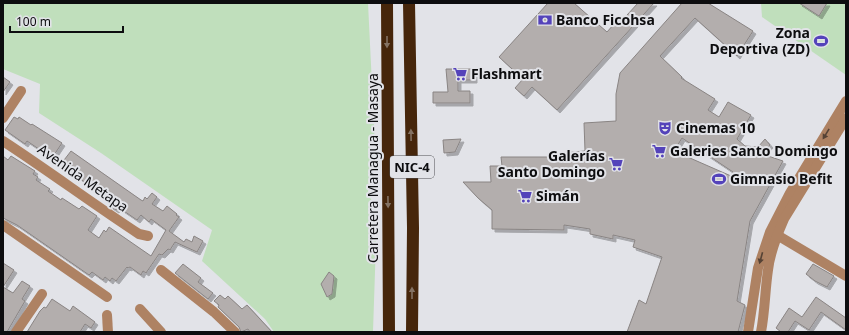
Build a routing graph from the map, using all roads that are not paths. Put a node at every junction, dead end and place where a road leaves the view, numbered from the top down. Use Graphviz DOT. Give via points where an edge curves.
graph roads {
  1 [pos="387,3"];
  2 [pos="409,3"];
  3 [pos="21,91"];
  4 [pos="846,101"];
  5 [pos="846,110"];
  6 [pos="3,118"];
  7 [pos="844,122"];
  8 [pos="3,141"];
  9 [pos="3,225"];
  10 [pos="777,235"];
  11 [pos="148,236"];
  12 [pos="161,270"];
  13 [pos="846,276"];
  14 [pos="42,294"];
  15 [pos="107,296"];
  16 [pos="140,309"];
  17 [pos="107,315"];
  18 [pos="16,332"];
  19 [pos="108,332"];
  20 [pos="161,332"];
  21 [pos="235,332"];
  22 [pos="389,332"];
  23 [pos="412,332"];
  24 [pos="748,332"];
  25 [pos="761,332"];
  1 -- 22 [label="highway, Carretera Managua - Masaya / NIC-4, one-way"];
  23 -- 2 [label="highway, NIC-4, one-way"];
  3 -- 6 [label="street"];
  4 -- 24 [label="street, one-way" via="790,193 770,232 758,268"];
  5 -- 7 [label="street"];
  7 -- 10 [label="street" via="784,219"];
  8 -- 11 [label="street, Avenida Metapa" via="139,234"];
  9 -- 15 [label="street"];
  10 -- 13 [label="street"];
  10 -- 25 [label="street" via="768,270"];
  12 -- 21 [label="street"];
  14 -- 18 [label="street"];
  16 -- 20 [label="street"];
  17 -- 19 [label="street"];
}
